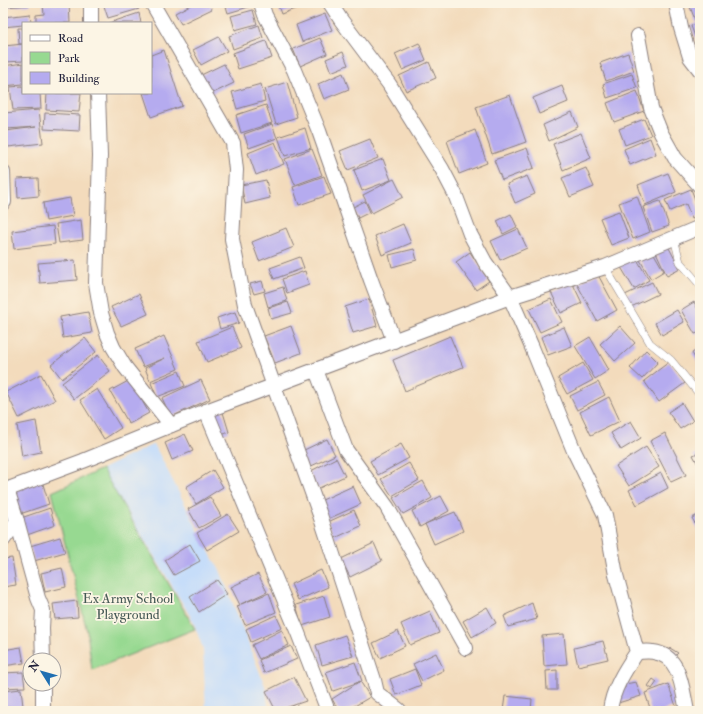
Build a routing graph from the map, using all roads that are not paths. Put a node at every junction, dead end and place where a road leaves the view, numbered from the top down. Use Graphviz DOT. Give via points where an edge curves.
graph roads {
  1 [pos="91,3"];
  2 [pos="152,3"];
  3 [pos="261,3"];
  4 [pos="330,3"];
  5 [pos="676,3"];
  6 [pos="91,22"];
  7 [pos="638,36"];
  8 [pos="700,70"];
  9 [pos="98,94"];
  10 [pos="3,172"];
  11 [pos="700,186"];
  12 [pos="4,202"];
  13 [pos="700,227"];
  14 [pos="674,238"];
  15 [pos="604,267"];
  16 [pos="700,285"];
  17 [pos="510,297"];
  18 [pos="394,341"];
  19 [pos="316,370"];
  20 [pos="274,386"];
  21 [pos="700,395"];
  22 [pos="206,411"];
  23 [pos="171,425"];
  24 [pos="5,490"];
  25 [pos="17,521"];
  26 [pos="3,540"];
  27 [pos="466,648"];
  28 [pos="43,652"];
  29 [pos="637,652"];
  30 [pos="43,692"];
  31 [pos="399,710"];
  32 [pos="43,711"];
  33 [pos="328,711"];
  34 [pos="610,711"];
  35 [pos="687,711"];
  1 -- 6 [label="street"];
  2 -- 20 [label="street" via="233,143 236,170 232,239 245,305"];
  3 -- 18 [label="street" via="294,70 319,131"];
  4 -- 17 [label="street" via="389,84 438,162 455,194 470,234 485,262"];
  5 -- 8 [label="street" via="690,57"];
  7 -- 11 [label="street" via="651,108 674,158"];
  9 -- 23 [label="street" via="100,156 96,283 101,313 113,347 125,367"];
  10 -- 12 [label="street"];
  13 -- 14 [label="street"];
  14 -- 15 [label="street"];
  14 -- 16 [label="lane" via="680,262"];
  15 -- 17 [label="street"];
  15 -- 21 [label="lane" via="650,343 671,360"];
  17 -- 18 [label="street"];
  17 -- 29 [label="street" via="574,451 605,515 616,575"];
  18 -- 19 [label="street"];
  19 -- 20 [label="street"];
  19 -- 27 [label="street" via="346,450 387,507"];
  20 -- 22 [label="street"];
  20 -- 31 [label="street" via="320,515 377,694"];
  22 -- 23 [label="street"];
  22 -- 33 [label="street"];
  23 -- 24 [label="street"];
  24 -- 25 [label="street"];
  25 -- 26 [label="street"];
  25 -- 28 [label="street" via="43,610"];
  29 -- 34 [label="street" via="625,669 611,701"];
  29 -- 35 [label="street" via="653,652 668,657 678,670"];
  30 -- 32 [label="street"];
}
